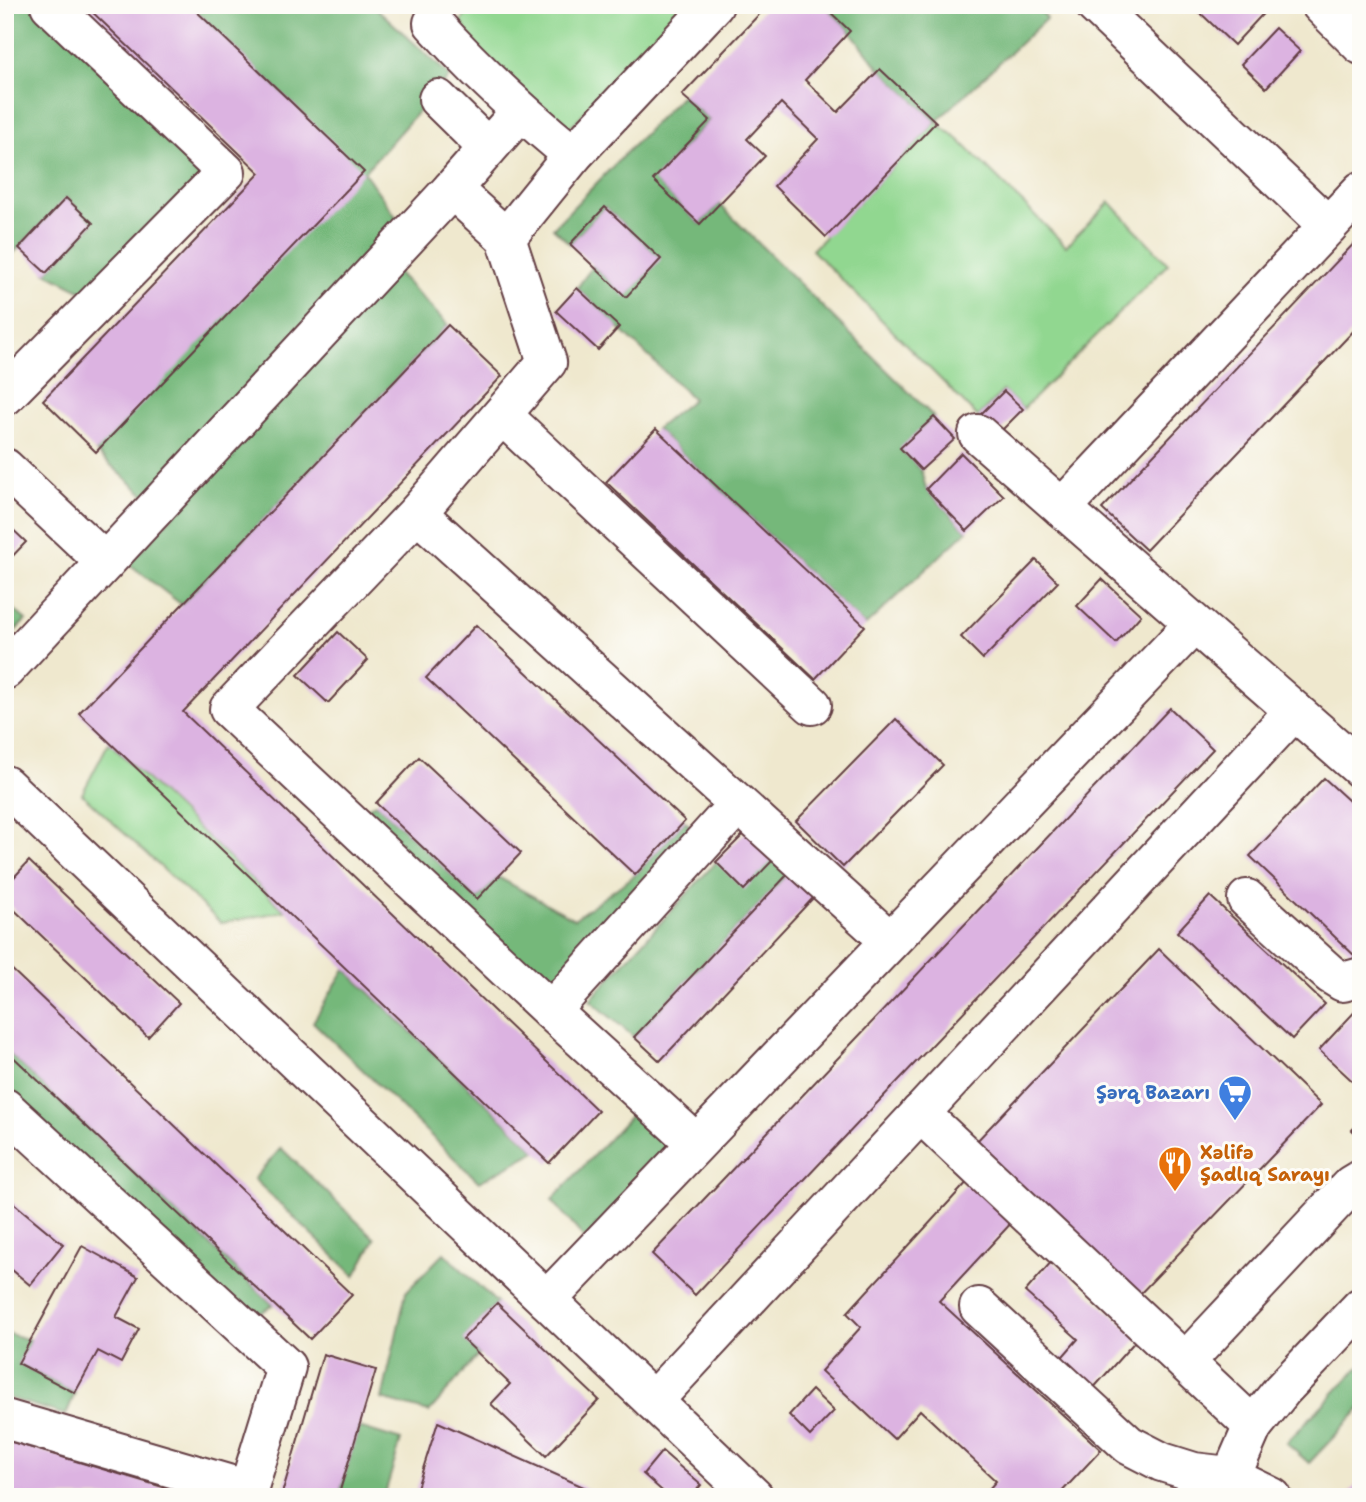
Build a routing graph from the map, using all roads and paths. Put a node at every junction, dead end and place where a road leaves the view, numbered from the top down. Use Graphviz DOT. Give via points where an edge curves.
graph roads {
  1 [pos="50,5"];
  2 [pos="714,5"];
  3 [pos="1095,5"];
  4 [pos="1321,5"];
  5 [pos="433,23"];
  6 [pos="1361,45"];
  7 [pos="438,99"];
  8 [pos="520,111"];
  9 [pos="488,148"];
  10 [pos="573,155"];
  11 [pos="452,189"];
  12 [pos="1361,191"];
  13 [pos="1328,226"];
  14 [pos="506,238"];
  15 [pos="5,396"];
  16 [pos="502,415"];
  17 [pos="978,434"];
  18 [pos="5,468"];
  19 [pos="1062,509"];
  20 [pos="417,513"];
  21 [pos="106,562"];
  22 [pos="1194,624"];
  23 [pos="5,670"];
  24 [pos="812,705"];
  25 [pos="1293,711"];
  26 [pos="1361,769"];
  27 [pos="10,798"];
  28 [pos="738,804"];
  29 [pos="1247,899"];
  30 [pos="890,941"];
  31 [pos="1361,976"];
  32 [pos="551,1011"];
  33 [pos="5,1108"];
  34 [pos="920,1113"];
  35 [pos="696,1143"];
  36 [pos="1361,1179"];
  37 [pos="547,1300"];
  38 [pos="979,1307"];
  39 [pos="1361,1307"];
  40 [pos="1185,1362"];
  41 [pos="653,1401"];
  42 [pos="5,1419"];
  43 [pos="1253,1426"];
  44 [pos="1226,1487"];
  45 [pos="754,1497"];
  46 [pos="1272,1497"];
  1 -- 15 [label="street" via="226,172"];
  2 -- 10 [label="street"];
  3 -- 13 [label="street"];
  4 -- 6 [label="street"];
  5 -- 8 [label="street"];
  7 -- 9 [label="street"];
  8 -- 9 [label="street"];
  8 -- 10 [label="street"];
  9 -- 11 [label="street"];
  10 -- 14 [label="street"];
  11 -- 14 [label="street"];
  11 -- 21 [label="street"];
  12 -- 13 [label="street"];
  13 -- 19 [label="street"];
  14 -- 16 [label="street" via="547,362"];
  16 -- 20 [label="street"];
  16 -- 24 [label="street"];
  17 -- 19 [label="street"];
  18 -- 21 [label="street"];
  19 -- 22 [label="street"];
  20 -- 28 [label="street"];
  20 -- 32 [label="street" via="229,709"];
  21 -- 23 [label="street"];
  22 -- 25 [label="street"];
  22 -- 30 [label="street"];
  25 -- 26 [label="street"];
  25 -- 34 [label="street"];
  27 -- 37 [label="street"];
  28 -- 30 [label="street"];
  28 -- 32 [label="street"];
  29 -- 31 [label="street" via="1330,974 1343,982"];
  30 -- 35 [label="street"];
  32 -- 35 [label="street"];
  33 -- 42 [label="street" via="286,1367 248,1490"];
  34 -- 40 [label="street"];
  34 -- 41 [label="street"];
  35 -- 37 [label="street"];
  36 -- 40 [label="street"];
  37 -- 41 [label="street"];
  38 -- 44 [label="street" via="1129,1445"];
  39 -- 43 [label="street"];
  40 -- 43 [label="street"];
  41 -- 45 [label="street"];
  43 -- 44 [label="street"];
  44 -- 46 [label="street"];
}
